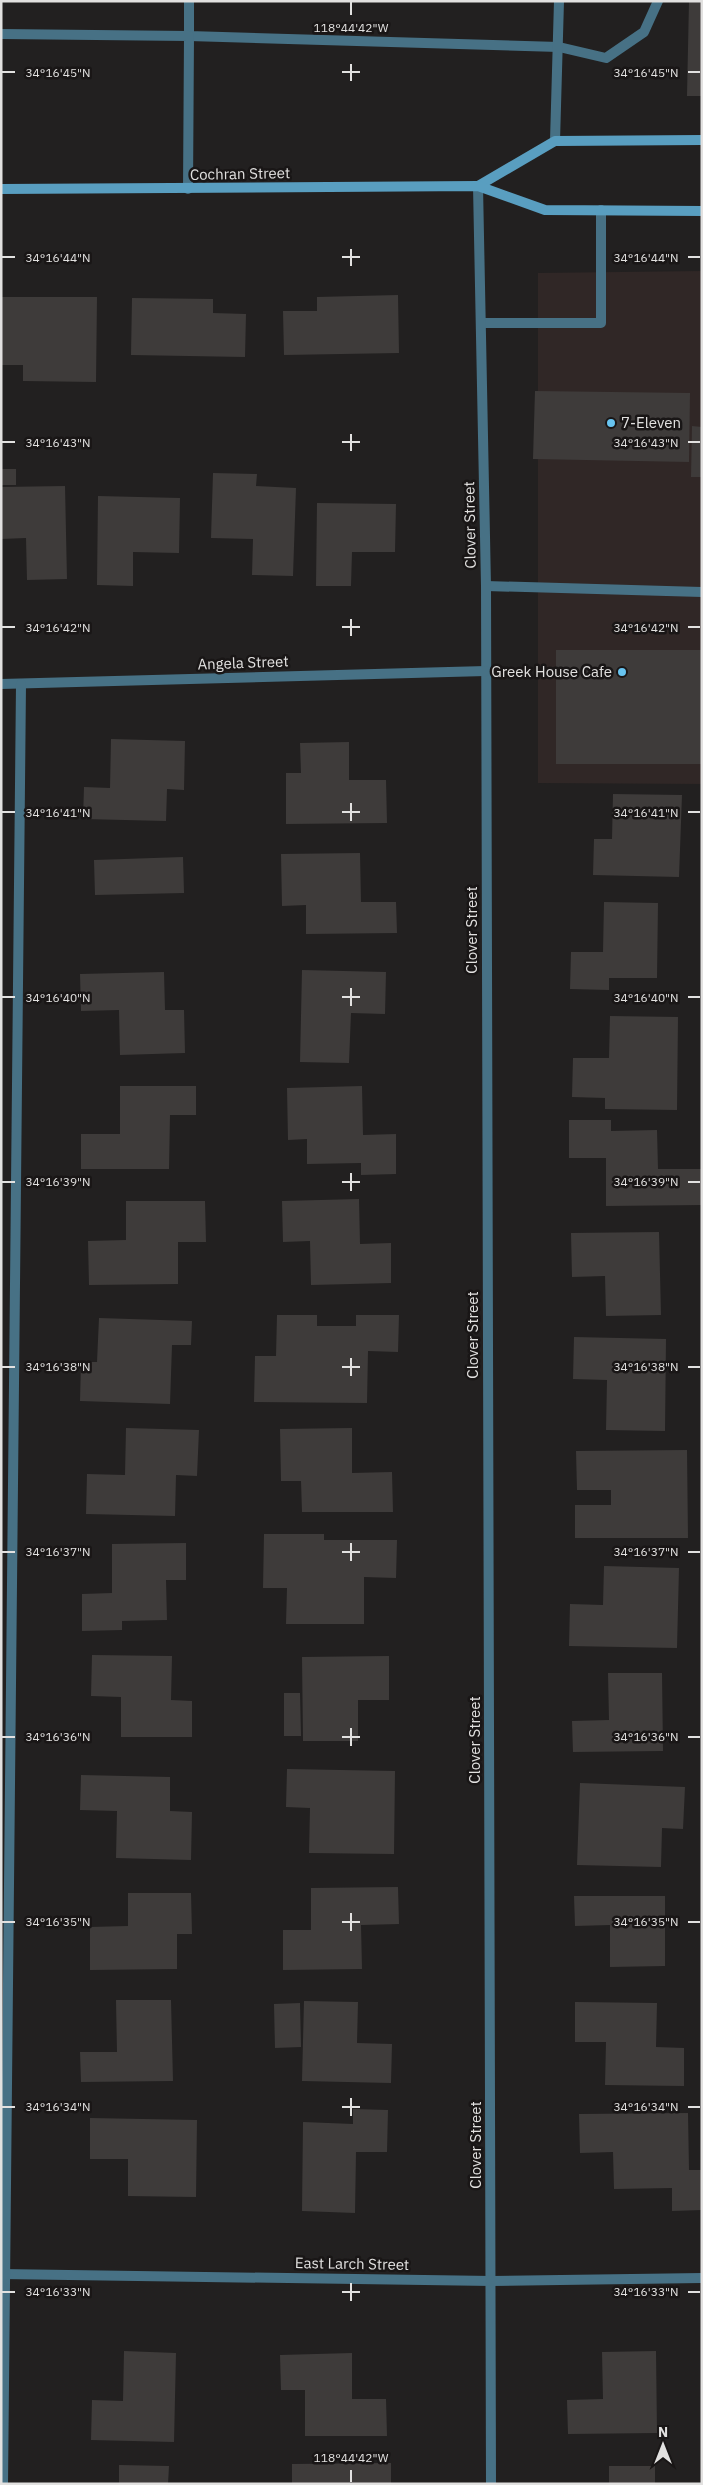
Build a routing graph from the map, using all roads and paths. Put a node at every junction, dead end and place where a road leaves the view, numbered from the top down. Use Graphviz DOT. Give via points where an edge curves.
graph roads {
  1 [pos="189,1"];
  2 [pos="560,1"];
  3 [pos="658,1"];
  4 [pos="1,34"];
  5 [pos="189,36"];
  6 [pos="560,47"];
  7 [pos="702,140"];
  8 [pos="555,141"];
  9 [pos="478,186"];
  10 [pos="1,189"];
  11 [pos="188,189"];
  12 [pos="601,210"];
  13 [pos="702,210"];
  14 [pos="481,323"];
  15 [pos="486,586"];
  16 [pos="702,592"];
  17 [pos="486,672"];
  18 [pos="1,684"];
  19 [pos="21,684"];
  20 [pos="3,2274"];
  21 [pos="702,2278"];
  22 [pos="492,2281"];
  23 [pos="3,2484"];
  24 [pos="491,2484"];
  1 -- 5 [label="street"];
  2 -- 6 [label="street"];
  3 -- 6 [label="street" via="644,32 606,58"];
  4 -- 5 [label="street"];
  5 -- 6 [label="street"];
  5 -- 11 [label="street"];
  6 -- 8 [label="street"];
  7 -- 8 [label="main road, Cochran Street"];
  8 -- 9 [label="main road, Cochran Street"];
  9 -- 11 [label="main road, Cochran Street"];
  9 -- 12 [label="main road, Cochran Street" via="544,210"];
  9 -- 14 [label="street, Clover Street"];
  10 -- 11 [label="main road, Cochran Street"];
  12 -- 13 [label="main road, Cochran Street"];
  12 -- 14 [label="street" via="602,323"];
  14 -- 15 [label="street, Clover Street"];
  15 -- 16 [label="street"];
  15 -- 17 [label="street, Clover Street"];
  17 -- 19 [label="street, Angela Street"];
  17 -- 22 [label="street, Clover Street"];
  18 -- 19 [label="street, Angela Street"];
  19 -- 20 [label="street"];
  20 -- 22 [label="street, East Larch Street"];
  20 -- 23 [label="street"];
  21 -- 22 [label="street, East Larch Street"];
  22 -- 24 [label="street, Clover Street"];
}
